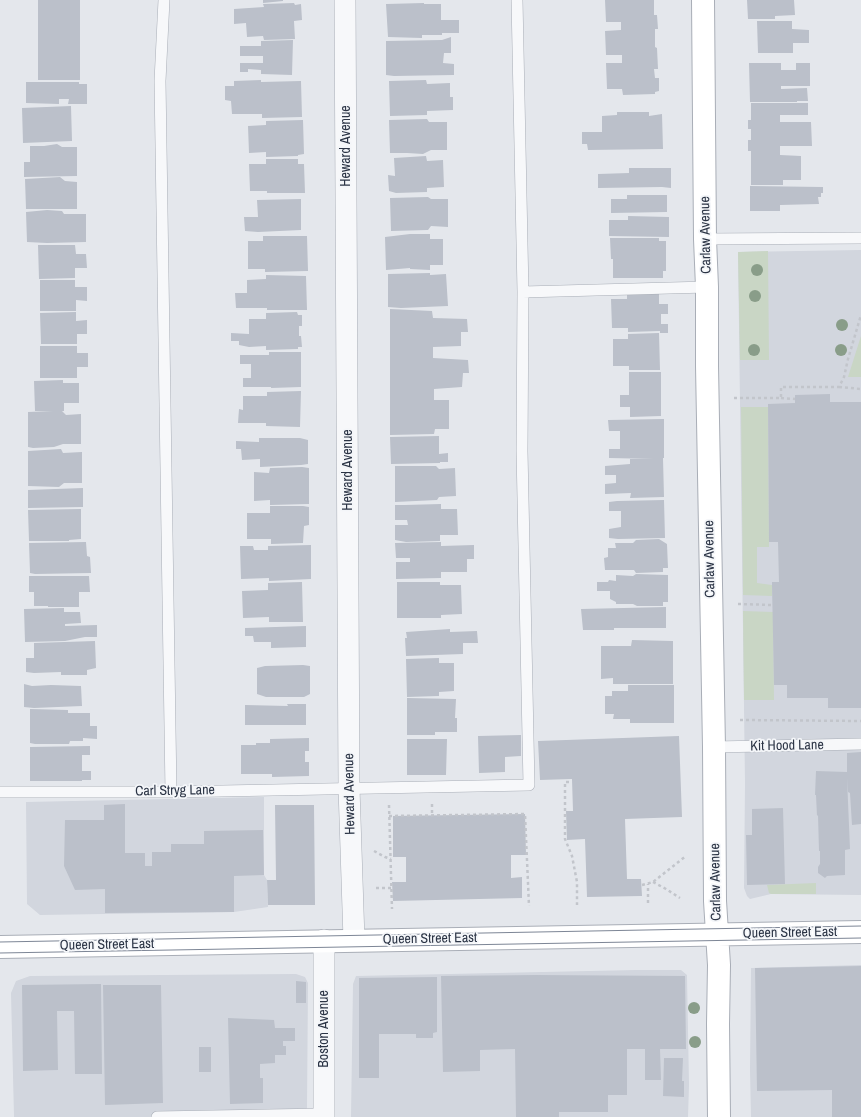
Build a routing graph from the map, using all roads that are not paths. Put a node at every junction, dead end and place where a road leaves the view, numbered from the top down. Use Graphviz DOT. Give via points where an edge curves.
graph roads {
  1 [pos="164,0"];
  2 [pos="345,0"];
  3 [pos="517,0"];
  4 [pos="703,0"];
  5 [pos="861,238"];
  6 [pos="705,239"];
  7 [pos="707,287"];
  8 [pos="523,292"];
  9 [pos="861,744"];
  10 [pos="714,747"];
  11 [pos="349,788"];
  12 [pos="0,792"];
  13 [pos="171,792"];
  14 [pos="861,932"];
  15 [pos="717,935"];
  16 [pos="324,940"];
  17 [pos="354,940"];
  18 [pos="0,946"];
  19 [pos="324,1116"];
  20 [pos="157,1117"];
  21 [pos="719,1117"];
  1 -- 13 [label="lane" via="160,81"];
  2 -- 11 [label="street, Heward Avenue"];
  3 -- 8 [label="lane"];
  4 -- 6 [label="main road, Carlaw Avenue"];
  5 -- 6 [label="lane"];
  6 -- 7 [label="main road, Carlaw Avenue"];
  7 -- 8 [label="lane"];
  7 -- 10 [label="main road, Carlaw Avenue"];
  8 -- 11 [label="lane, Carl Stryg Lane" via="522,458 529,785"];
  9 -- 10 [label="lane, Kit Hood Lane"];
  10 -- 15 [label="main road, Carlaw Avenue"];
  11 -- 13 [label="lane, Carl Stryg Lane"];
  11 -- 17 [label="street, Heward Avenue"];
  12 -- 13 [label="lane, Carl Stryg Lane"];
  14 -- 15 [label="main road, Queen Street East"];
  15 -- 17 [label="main road, Queen Street East"];
  15 -- 21 [label="main road, Carlaw Avenue"];
  16 -- 17 [label="main road, Queen Street East"];
  16 -- 18 [label="main road, Queen Street East"];
  16 -- 19 [label="street, Boston Avenue"];
  19 -- 20 [label="lane"];
}
